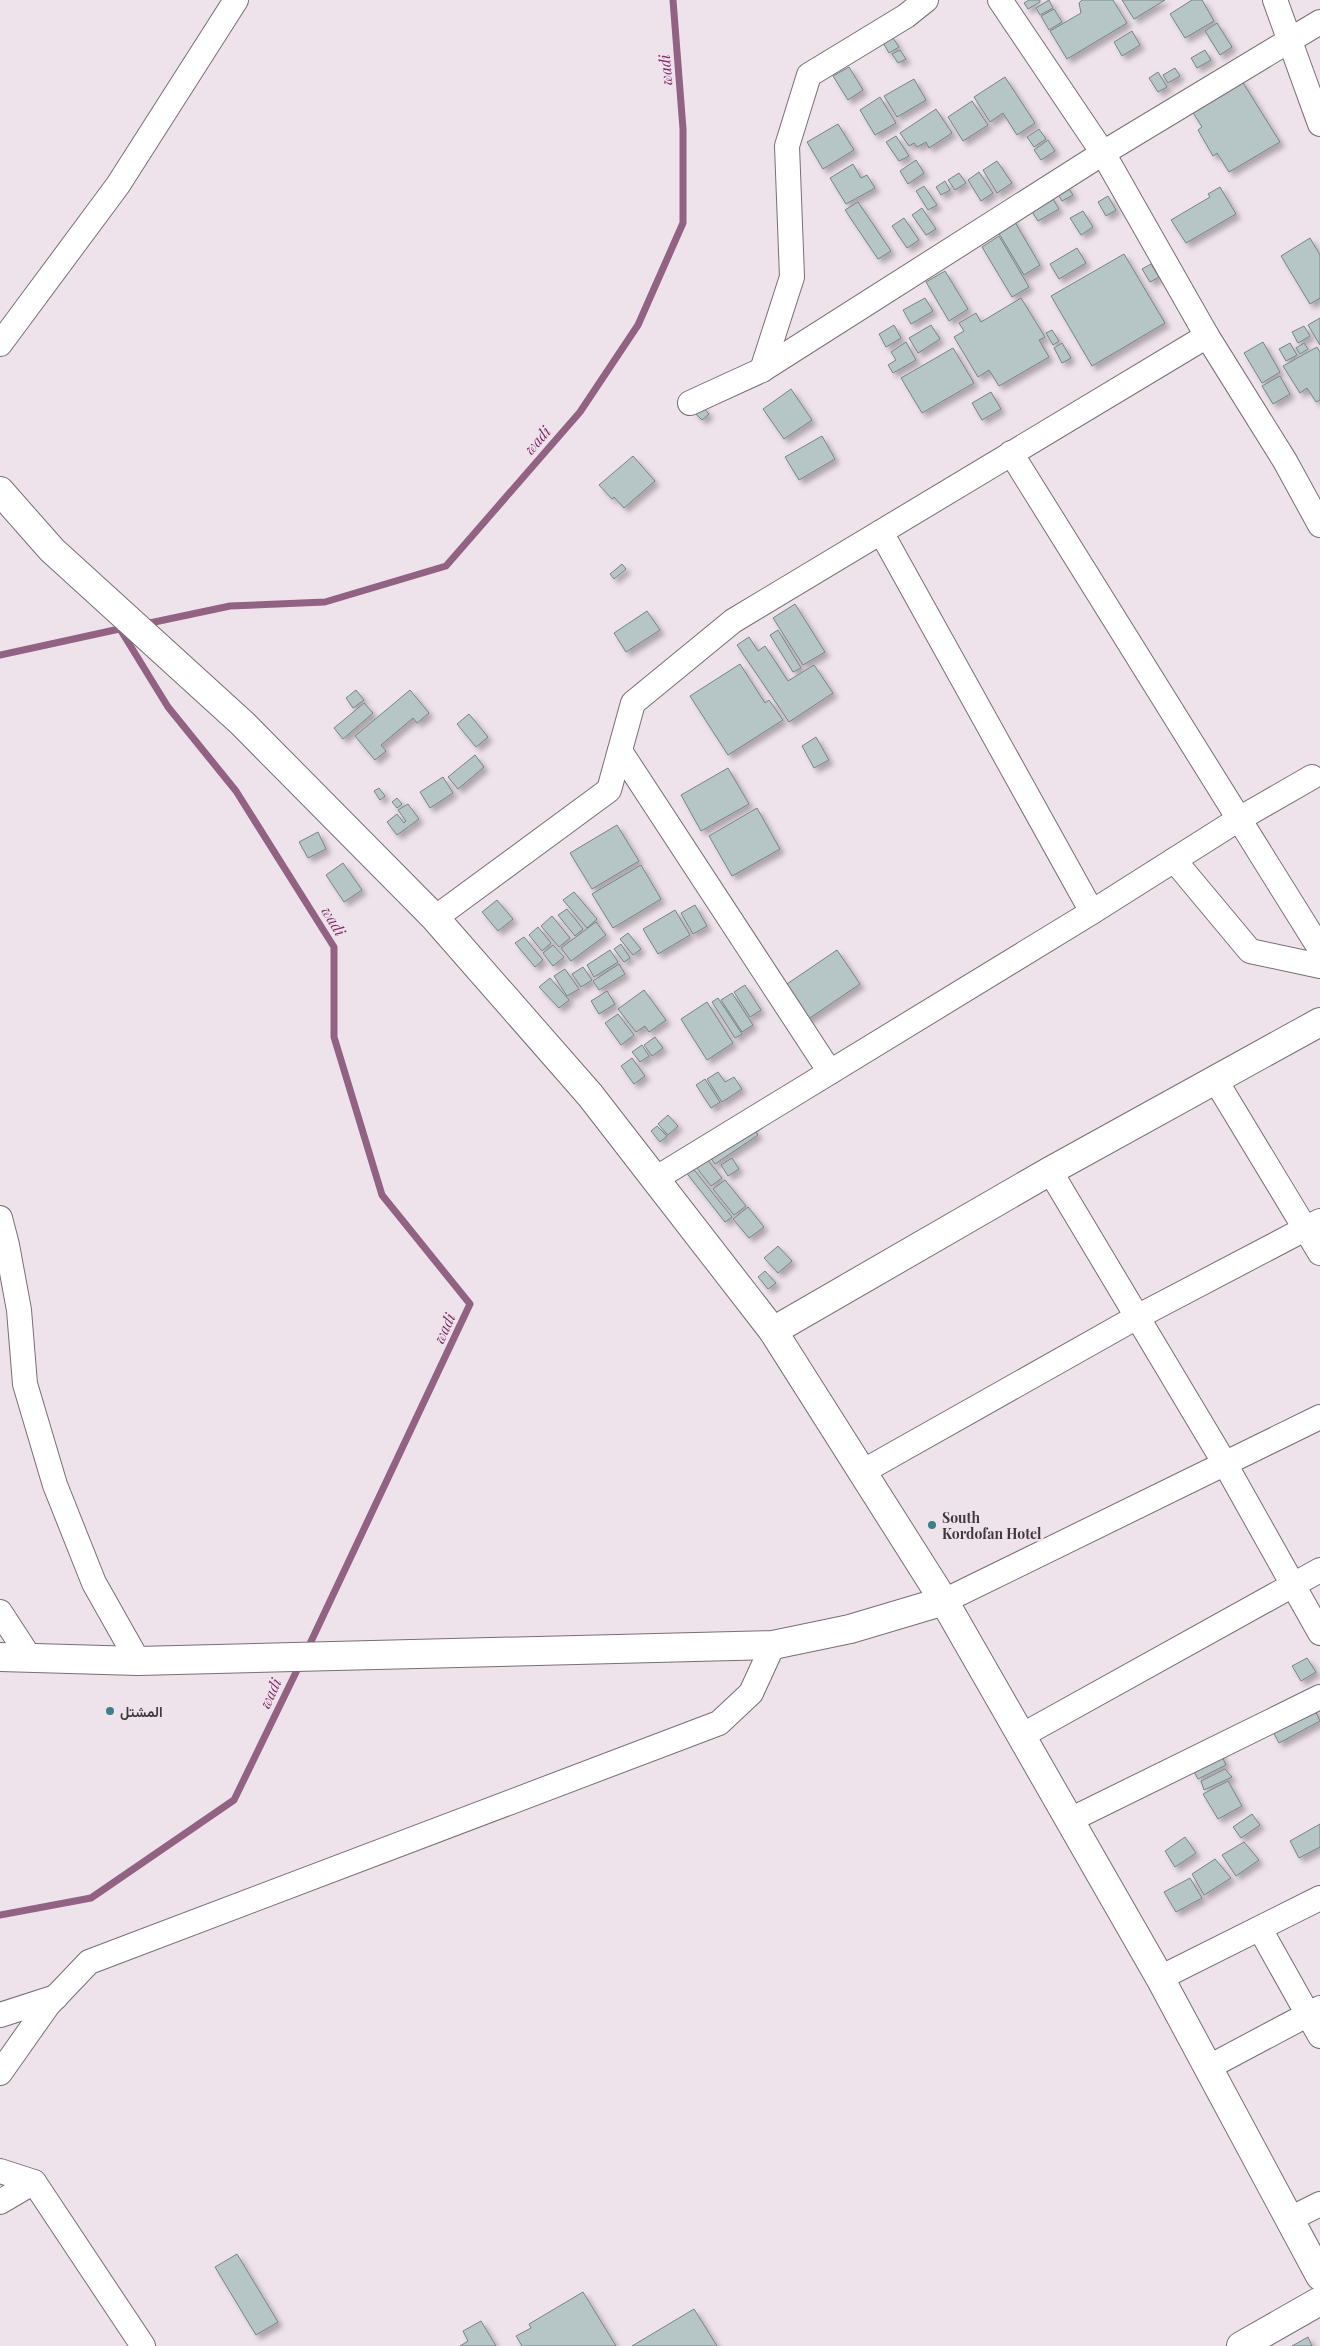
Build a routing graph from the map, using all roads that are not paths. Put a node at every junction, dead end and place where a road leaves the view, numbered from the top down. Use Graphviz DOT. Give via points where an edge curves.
graph roads {
  1 [pos="236,0"];
  2 [pos="926,0"];
  3 [pos="1275,0"];
  4 [pos="1003,1"];
  5 [pos="1320,22"];
  6 [pos="1291,39"];
  7 [pos="1320,124"];
  8 [pos="1103,153"];
  9 [pos="1207,336"];
  10 [pos="0,344"];
  11 [pos="762,370"];
  12 [pos="690,403"];
  13 [pos="1011,453"];
  14 [pos="0,491"];
  15 [pos="1320,525"];
  16 [pos="881,532"];
  17 [pos="620,751"];
  18 [pos="1312,777"];
  19 [pos="1239,819"];
  20 [pos="1174,860"];
  21 [pos="1092,912"];
  22 [pos="435,918"];
  23 [pos="1320,949"];
  24 [pos="1320,966"];
  25 [pos="1320,1022"];
  26 [pos="830,1072"];
  27 [pos="1216,1081"];
  28 [pos="1050,1171"];
  29 [pos="655,1179"];
  30 [pos="0,1218"];
  31 [pos="1313,1224"];
  32 [pos="1320,1253"];
  33 [pos="1137,1317"];
  34 [pos="773,1331"];
  35 [pos="1320,1417"];
  36 [pos="1224,1462"];
  37 [pos="862,1472"];
  38 [pos="1320,1570"];
  39 [pos="1293,1585"];
  40 [pos="944,1601"];
  41 [pos="0,1612"];
  42 [pos="1320,1633"];
  43 [pos="773,1645"];
  44 [pos="0,1657"];
  45 [pos="30,1658"];
  46 [pos="138,1661"];
  47 [pos="1320,1697"];
  48 [pos="1022,1736"];
  49 [pos="1070,1820"];
  50 [pos="1320,1898"];
  51 [pos="1260,1930"];
  52 [pos="1160,1978"];
  53 [pos="56,1997"];
  54 [pos="1315,2011"];
  55 [pos="0,2015"];
  56 [pos="1320,2036"];
  57 [pos="1209,2067"];
  58 [pos="0,2073"];
  59 [pos="0,2171"];
  60 [pos="34,2182"];
  61 [pos="0,2202"];
  62 [pos="1320,2204"];
  63 [pos="1290,2220"];
  64 [pos="1320,2276"];
  65 [pos="1320,2301"];
  66 [pos="143,2346"];
  67 [pos="1241,2346"];
  1 -- 10 [label="street" via="118,185"];
  2 -- 11 [label="street" via="906,16 809,75 787,146 792,276"];
  3 -- 6 [label="street"];
  4 -- 8 [label="street"];
  5 -- 6 [label="street"];
  6 -- 7 [label="street"];
  6 -- 8 [label="street"];
  8 -- 9 [label="street"];
  8 -- 11 [label="street"];
  9 -- 13 [label="street"];
  9 -- 15 [label="street"];
  11 -- 12 [label="street"];
  13 -- 16 [label="street"];
  13 -- 19 [label="street"];
  14 -- 22 [label="main road" via="52,550 242,723"];
  16 -- 17 [label="street" via="733,621 633,703"];
  16 -- 21 [label="street"];
  17 -- 22 [label="street" via="609,790"];
  17 -- 26 [label="street"];
  18 -- 19 [label="street"];
  19 -- 20 [label="street"];
  19 -- 23 [label="street"];
  20 -- 21 [label="street"];
  20 -- 24 [label="street" via="1250,951"];
  21 -- 26 [label="street"];
  22 -- 29 [label="main road" via="590,1095"];
  25 -- 27 [label="main road"];
  26 -- 29 [label="street"];
  27 -- 28 [label="main road"];
  27 -- 31 [label="street"];
  28 -- 33 [label="street"];
  28 -- 34 [label="main road"];
  29 -- 34 [label="main road"];
  30 -- 46 [label="street" via="19,1310 25,1384 55,1485 94,1583"];
  31 -- 32 [label="street"];
  31 -- 33 [label="street"];
  33 -- 36 [label="street"];
  33 -- 37 [label="street"];
  34 -- 37 [label="main road"];
  35 -- 36 [label="street"];
  36 -- 39 [label="street"];
  36 -- 40 [label="street"];
  37 -- 40 [label="main road"];
  38 -- 39 [label="street"];
  39 -- 42 [label="street"];
  39 -- 48 [label="street"];
  40 -- 43 [label="main road" via="850,1630"];
  40 -- 48 [label="main road"];
  41 -- 45 [label="street"];
  43 -- 46 [label="main road"];
  43 -- 53 [label="street" via="751,1693 718,1724 89,1962"];
  44 -- 45 [label="main road"];
  45 -- 46 [label="main road"];
  47 -- 49 [label="street"];
  48 -- 49 [label="main road"];
  49 -- 52 [label="main road"];
  50 -- 51 [label="street"];
  51 -- 52 [label="street"];
  51 -- 54 [label="street"];
  52 -- 57 [label="main road"];
  53 -- 55 [label="street"];
  53 -- 58 [label="street"];
  54 -- 56 [label="street"];
  54 -- 57 [label="street"];
  57 -- 63 [label="main road"];
  59 -- 60 [label="street"];
  60 -- 61 [label="street"];
  60 -- 66 [label="street"];
  62 -- 63 [label="street"];
  63 -- 64 [label="main road"];
  65 -- 67 [label="main road"];
}
